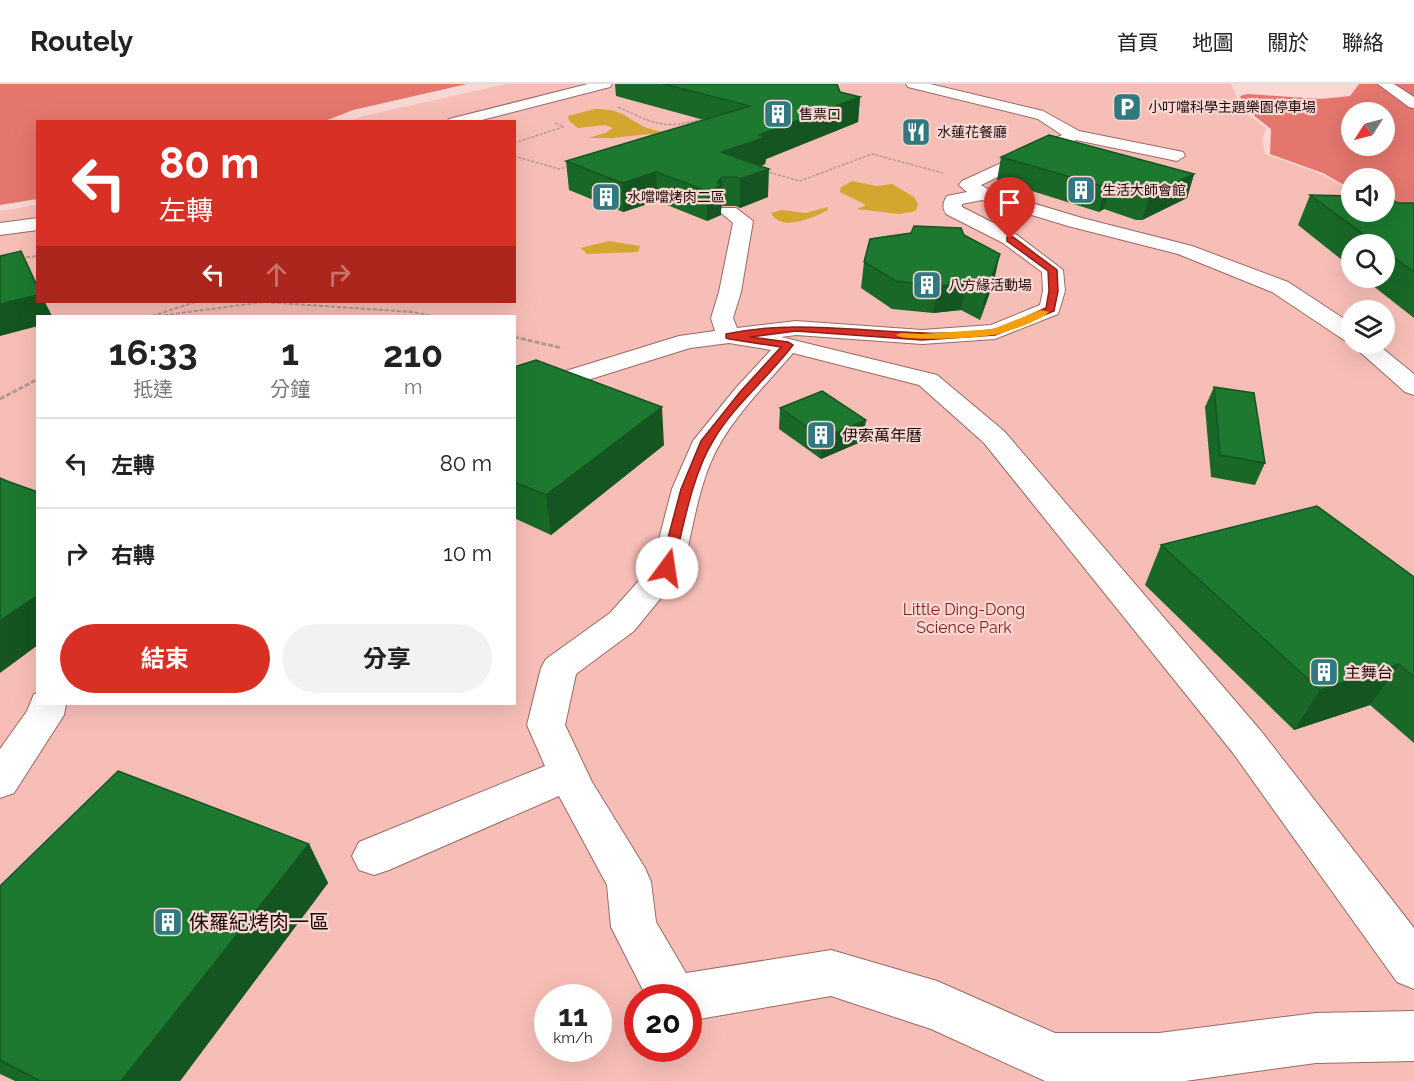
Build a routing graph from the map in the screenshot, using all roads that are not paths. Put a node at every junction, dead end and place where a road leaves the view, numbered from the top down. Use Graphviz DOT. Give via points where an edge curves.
graph roads {
  1 [pos="605,84"];
  2 [pos="913,84"];
  3 [pos="1385,84"];
  4 [pos="1414,104"];
  5 [pos="462,120"];
  6 [pos="1074,135"];
  7 [pos="1177,156"];
  8 [pos="979,188"];
  9 [pos="729,212"];
  10 [pos="36,224"];
  11 [pos="0,229"];
  12 [pos="1341,328"];
  13 [pos="729,336"];
  14 [pos="788,345"];
  15 [pos="1375,354"];
  16 [pos="1414,387"];
  17 [pos="516,393"];
  18 [pos="47,705"];
  19 [pos="569,774"];
  20 [pos="0,781"];
  21 [pos="374,856"];
  22 [pos="1414,966"];
  23 [pos="665,984"];
  24 [pos="702,994"];
  25 [pos="1414,1036"];
  1 -- 5 [label="lane"];
  2 -- 6 [label="lane" via="1043,116"];
  3 -- 4 [label="lane"];
  6 -- 7 [label="lane"];
  6 -- 8 [label="lane"];
  8 -- 12 [label="lane" via="1075,222 1185,250 1280,287"];
  8 -- 13 [label="lane" via="953,200 952,210 1010,239 1052,270 1054,291 1050,309 995,332 922,337 796,328"];
  9 -- 13 [label="lane" via="743,221 722,318"];
  10 -- 11 [label="lane"];
  13 -- 14 [label="lane"];
  13 -- 17 [label="lane" via="687,341"];
  14 -- 19 [label="lane" via="707,441 687,489 667,568 622,622 559,668 546,725"];
  14 -- 22 [label="lane" via="928,380 994,437 1247,742"];
  15 -- 16 [label="lane"];
  18 -- 20 [label="lane" via="45,715"];
  19 -- 21 [label="lane"];
  19 -- 23 [label="lane" via="628,882 634,927"];
  24 -- 25 [label="lane" via="831,973 937,1006 1054,1059 1159,1059 1316,1038"];
}
